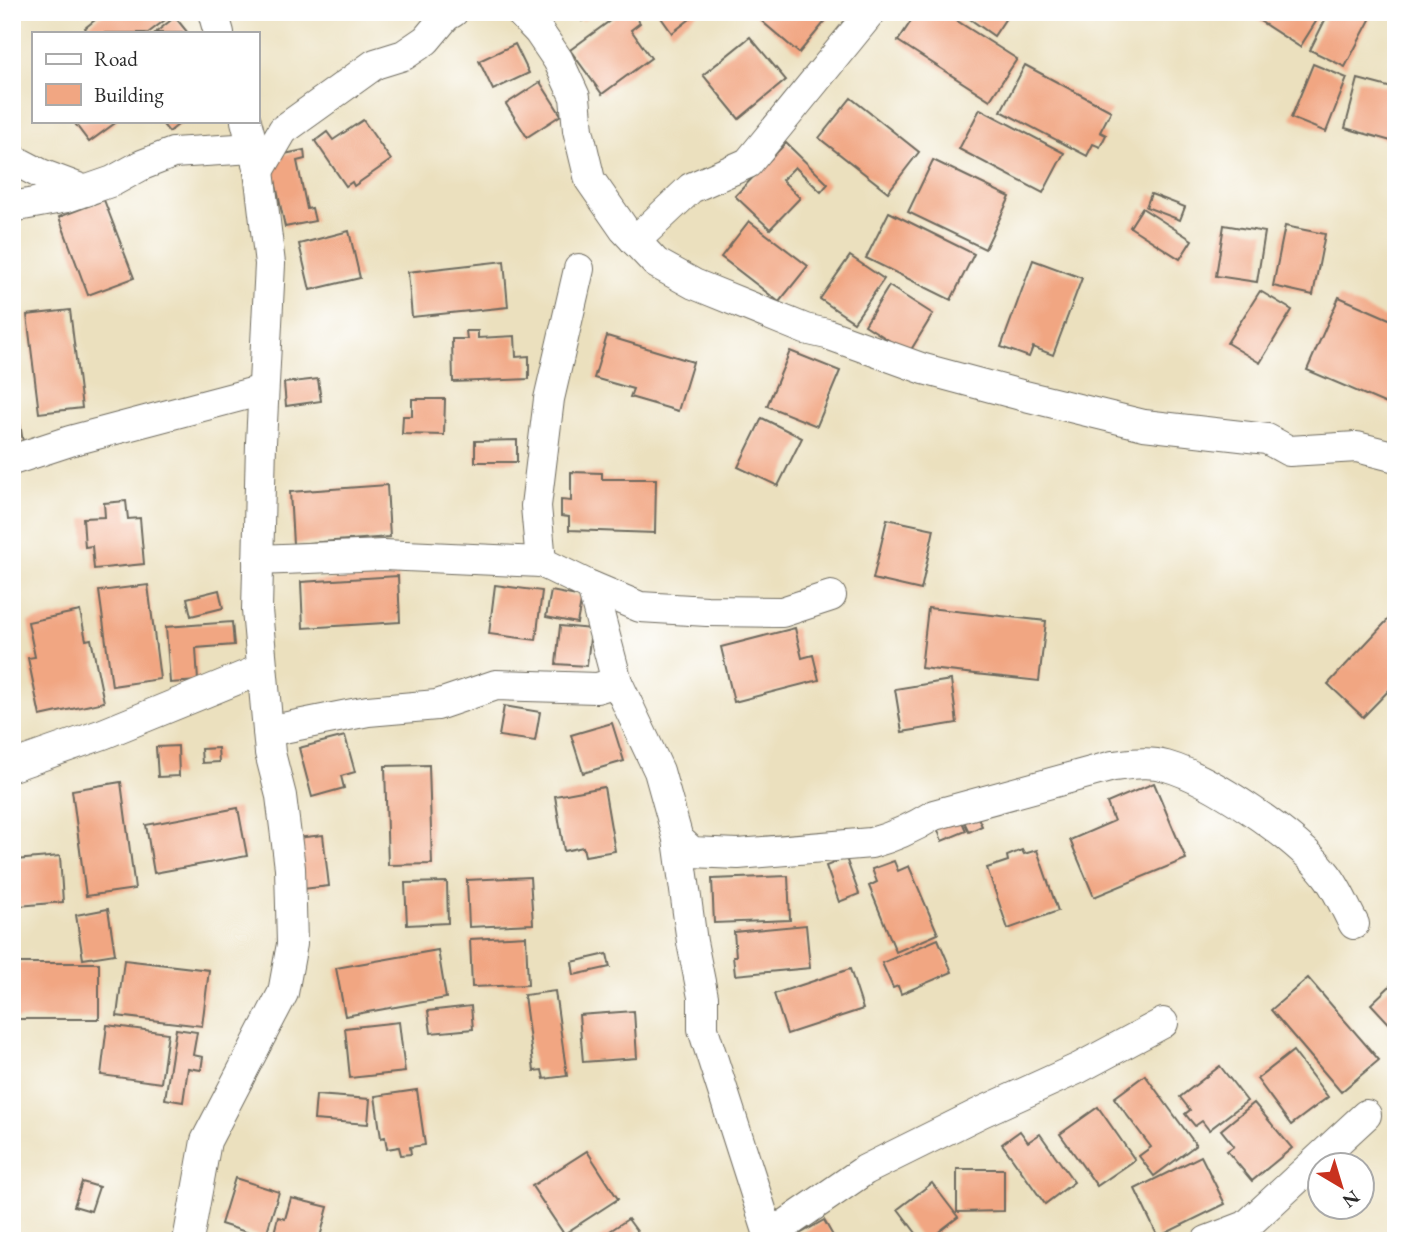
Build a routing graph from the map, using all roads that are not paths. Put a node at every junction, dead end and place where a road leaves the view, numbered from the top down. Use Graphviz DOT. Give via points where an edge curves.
graph roads {
  1 [pos="213,12"];
  2 [pos="453,12"];
  3 [pos="520,12"];
  4 [pos="872,12"];
  5 [pos="219,32"];
  6 [pos="260,138"];
  7 [pos="12,159"];
  8 [pos="86,191"];
  9 [pos="12,207"];
  10 [pos="635,241"];
  11 [pos="579,269"];
  12 [pos="263,390"];
  13 [pos="1396,457"];
  14 [pos="12,460"];
  15 [pos="258,560"];
  16 [pos="541,562"];
  17 [pos="592,587"];
  18 [pos="831,596"];
  19 [pos="262,669"];
  20 [pos="617,682"];
  21 [pos="268,731"];
  22 [pos="12,766"];
  23 [pos="678,839"];
  24 [pos="1354,924"];
  25 [pos="1163,1023"];
  26 [pos="1366,1115"];
  27 [pos="770,1238"];
  28 [pos="188,1241"];
  29 [pos="1208,1241"];
  1 -- 5 [label="street"];
  2 -- 6 [label="street" via="404,55 375,64"];
  3 -- 10 [label="street" via="558,60 575,97 590,180"];
  4 -- 10 [label="street" via="748,163 691,188"];
  6 -- 8 [label="street" via="173,153"];
  6 -- 12 [label="street" via="270,264"];
  7 -- 8 [label="street"];
  8 -- 9 [label="street"];
  10 -- 13 [label="street" via="656,263 694,284 805,330 924,369 1144,425 1267,439 1289,451 1357,447"];
  11 -- 16 [label="street" via="549,400 536,506"];
  12 -- 14 [label="street"];
  12 -- 15 [label="street"];
  15 -- 16 [label="street" via="383,555"];
  15 -- 19 [label="street"];
  16 -- 17 [label="street"];
  17 -- 18 [label="street" via="640,607 707,611 782,611"];
  17 -- 20 [label="street"];
  19 -- 21 [label="street"];
  19 -- 22 [label="street"];
  20 -- 21 [label="street" via="597,688 496,685 437,705 368,712"];
  20 -- 23 [label="street" via="659,771"];
  21 -- 28 [label="street" via="290,868 292,944 284,993 206,1141"];
  23 -- 24 [label="street" via="692,852 738,855 871,843 891,838 934,815 1113,766 1165,765 1242,805 1302,847 1327,875"];
  23 -- 27 [label="street" via="703,997 703,1029"];
  25 -- 27 [label="street" via="864,1170"];
  26 -- 29 [label="street" via="1246,1226"];
}
